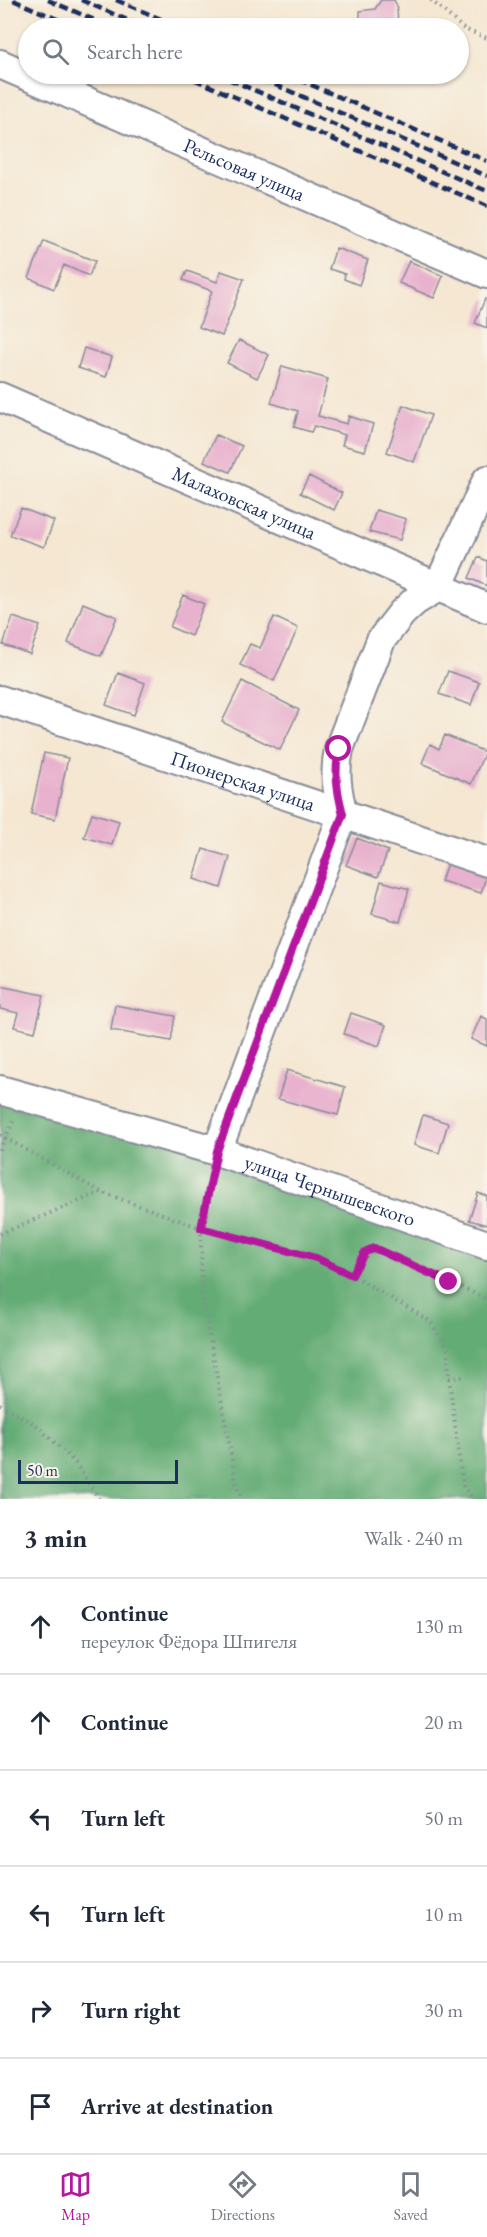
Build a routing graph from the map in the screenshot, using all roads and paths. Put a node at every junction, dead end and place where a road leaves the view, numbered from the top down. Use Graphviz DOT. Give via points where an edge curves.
graph roads {
  1 [pos="431,0"];
  2 [pos="451,18"];
  3 [pos="469,31"];
  4 [pos="487,38"];
  5 [pos="0,64"];
  6 [pos="18,72"];
  7 [pos="46,84"];
  8 [pos="487,274"];
  9 [pos="0,397"];
  10 [pos="487,480"];
  11 [pos="438,587"];
  12 [pos="487,608"];
  13 [pos="0,700"];
  14 [pos="343,814"];
  15 [pos="487,862"];
  16 [pos="12,1093"];
  17 [pos="0,1135"];
  18 [pos="6,1137"];
  19 [pos="0,1150"];
  20 [pos="217,1151"];
  21 [pos="100,1192"];
  22 [pos="201,1228"];
  23 [pos="0,1234"];
  24 [pos="487,1245"];
  25 [pos="352,1275"];
  26 [pos="487,1299"];
  27 [pos="464,1377"];
  28 [pos="449,1378"];
  29 [pos="0,1404"];
  30 [pos="99,1499"];
  31 [pos="242,1499"];
  32 [pos="474,1499"];
  1 -- 2 [label="path"];
  3 -- 4 [label="path"];
  5 -- 6 [label="street, Рельсовая улица"];
  7 -- 8 [label="street, Рельсовая улица"];
  9 -- 11 [label="street, Малаховская улица"];
  10 -- 11 [label="street"];
  11 -- 12 [label="street, Малаховская улица"];
  11 -- 14 [label="street" via="415,600 381,640 339,749 336,785"];
  13 -- 14 [label="street, Пионерская улица"];
  14 -- 15 [label="street, Пионерская улица"];
  14 -- 20 [label="street"];
  16 -- 18 [label="path"];
  16 -- 20 [label="street, улица Чернышевского"];
  17 -- 18 [label="path"];
  18 -- 19 [label="path"];
  18 -- 21 [label="path"];
  20 -- 22 [label="path"];
  20 -- 24 [label="street, улица Чернышевского"];
  21 -- 22 [label="path"];
  21 -- 23 [label="path"];
  22 -- 25 [label="path" via="316,1258"];
  22 -- 31 [label="path" via="201,1289"];
  25 -- 26 [label="path" via="365,1252 374,1248"];
  25 -- 28 [label="path" via="430,1321 448,1350"];
  27 -- 28 [label="path"];
  28 -- 32 [label="path" via="463,1487"];
  29 -- 30 [label="path" via="36,1425 67,1454"];
}
